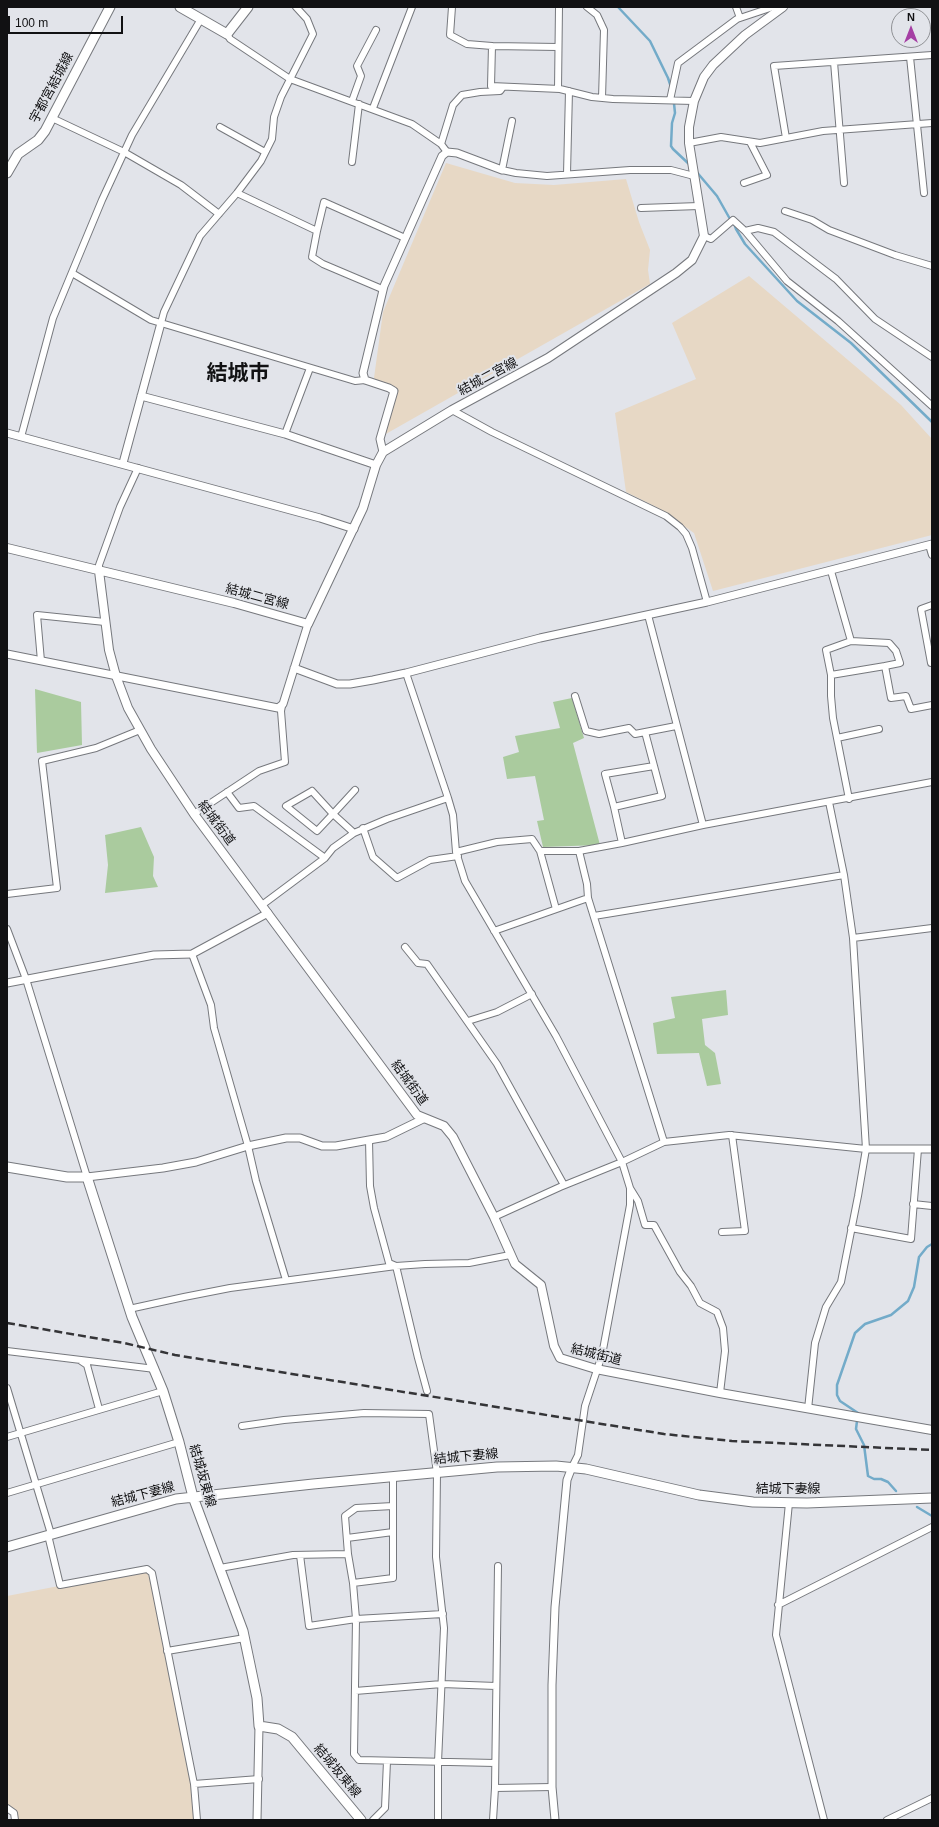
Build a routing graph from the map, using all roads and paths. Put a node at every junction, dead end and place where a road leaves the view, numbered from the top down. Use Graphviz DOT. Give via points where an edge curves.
graph roads {
  1 [pos="110,7"];
  2 [pos="180,7"];
  3 [pos="248,7"];
  4 [pos="296,7"];
  5 [pos="412,7"];
  6 [pos="452,7"];
  7 [pos="559,7"];
  8 [pos="587,7"];
  9 [pos="590,7"];
  10 [pos="736,7"];
  11 [pos="773,7"];
  12 [pos="783,7"];
  13 [pos="597,15"];
  14 [pos="740,18"];
  15 [pos="201,19"];
  16 [pos="376,30"];
  17 [pos="228,34"];
  18 [pos="492,46"];
  19 [pos="558,47"];
  20 [pos="932,56"];
  21 [pos="910,57"];
  22 [pos="834,62"];
  23 [pos="290,79"];
  24 [pos="503,87"];
  25 [pos="558,89"];
  26 [pos="570,91"];
  27 [pos="602,98"];
  28 [pos="670,100"];
  29 [pos="352,101"];
  30 [pos="694,101"];
  31 [pos="359,104"];
  32 [pos="373,108"];
  33 [pos="52,118"];
  34 [pos="512,121"];
  35 [pos="932,123"];
  36 [pos="917,124"];
  37 [pos="220,127"];
  38 [pos="840,130"];
  39 [pos="786,138"];
  40 [pos="750,142"];
  41 [pos="689,143"];
  42 [pos="440,144"];
  43 [pos="124,152"];
  44 [pos="265,152"];
  45 [pos="447,152"];
  46 [pos="352,162"];
  47 [pos="8,169"];
  48 [pos="502,170"];
  49 [pos="567,174"];
  50 [pos="694,176"];
  51 [pos="744,184"];
  52 [pos="844,184"];
  53 [pos="237,193"];
  54 [pos="924,194"];
  55 [pos="699,206"];
  56 [pos="641,208"];
  57 [pos="785,211"];
  58 [pos="219,214"];
  59 [pos="317,231"];
  60 [pos="745,231"];
  61 [pos="704,236"];
  62 [pos="405,238"];
  63 [pos="932,266"];
  64 [pos="72,274"];
  65 [pos="382,289"];
  66 [pos="161,324"];
  67 [pos="932,357"];
  68 [pos="310,368"];
  69 [pos="365,380"];
  70 [pos="141,396"];
  71 [pos="932,406"];
  72 [pos="452,410"];
  73 [pos="7,433"];
  74 [pos="285,434"];
  75 [pos="22,437"];
  76 [pos="383,452"];
  77 [pos="123,463"];
  78 [pos="376,465"];
  79 [pos="138,468"];
  80 [pos="354,529"];
  81 [pos="931,544"];
  82 [pos="7,548"];
  83 [pos="932,555"];
  84 [pos="99,571"];
  85 [pos="831,571"];
  86 [pos="707,602"];
  87 [pos="932,605"];
  88 [pos="648,615"];
  89 [pos="105,622"];
  90 [pos="308,624"];
  91 [pos="851,641"];
  92 [pos="7,654"];
  93 [pos="41,661"];
  94 [pos="931,663"];
  95 [pos="885,666"];
  96 [pos="294,668"];
  97 [pos="406,673"];
  98 [pos="830,675"];
  99 [pos="116,676"];
  100 [pos="575,696"];
  101 [pos="932,705"];
  102 [pos="282,706"];
  103 [pos="676,726"];
  104 [pos="879,729"];
  105 [pos="140,730"];
  106 [pos="645,732"];
  107 [pos="837,738"];
  108 [pos="654,766"];
  109 [pos="932,782"];
  110 [pos="355,790"];
  111 [pos="227,792"];
  112 [pos="448,798"];
  113 [pos="849,799"];
  114 [pos="829,802"];
  115 [pos="614,807"];
  116 [pos="194,814"];
  117 [pos="333,814"];
  118 [pos="703,825"];
  119 [pos="363,828"];
  120 [pos="354,833"];
  121 [pos="622,843"];
  122 [pos="540,851"];
  123 [pos="579,851"];
  124 [pos="457,854"];
  125 [pos="325,858"];
  126 [pos="844,875"];
  127 [pos="7,894"];
  128 [pos="588,898"];
  129 [pos="262,905"];
  130 [pos="556,909"];
  131 [pos="268,913"];
  132 [pos="594,916"];
  133 [pos="932,928"];
  134 [pos="7,929"];
  135 [pos="494,931"];
  136 [pos="853,938"];
  137 [pos="405,947"];
  138 [pos="192,954"];
  139 [pos="26,979"];
  140 [pos="7,983"];
  141 [pos="532,994"];
  142 [pos="468,1021"];
  143 [pos="423,1119"];
  144 [pos="732,1135"];
  145 [pos="369,1140"];
  146 [pos="664,1142"];
  147 [pos="248,1146"];
  148 [pos="866,1149"];
  149 [pos="918,1149"];
  150 [pos="932,1149"];
  151 [pos="622,1162"];
  152 [pos="7,1167"];
  153 [pos="87,1176"];
  154 [pos="564,1185"];
  155 [pos="630,1188"];
  156 [pos="913,1204"];
  157 [pos="932,1206"];
  158 [pos="494,1216"];
  159 [pos="851,1228"];
  160 [pos="722,1232"];
  161 [pos="510,1255"];
  162 [pos="396,1266"];
  163 [pos="286,1280"];
  164 [pos="129,1310"];
  165 [pos="7,1351"];
  166 [pos="81,1360"];
  167 [pos="155,1369"];
  168 [pos="596,1369"];
  169 [pos="7,1388"];
  170 [pos="163,1391"];
  171 [pos="428,1391"];
  172 [pos="720,1393"];
  173 [pos="99,1409"];
  174 [pos="808,1409"];
  175 [pos="242,1426"];
  176 [pos="932,1430"];
  177 [pos="21,1433"];
  178 [pos="7,1437"];
  179 [pos="179,1442"];
  180 [pos="572,1467"];
  181 [pos="437,1473"];
  182 [pos="393,1477"];
  183 [pos="36,1484"];
  184 [pos="7,1493"];
  185 [pos="193,1497"];
  186 [pos="932,1498"];
  187 [pos="788,1503"];
  188 [pos="393,1506"];
  189 [pos="932,1527"];
  190 [pos="393,1532"];
  191 [pos="50,1534"];
  192 [pos="347,1538"];
  193 [pos="7,1547"];
  194 [pos="348,1554"];
  195 [pos="300,1555"];
  196 [pos="498,1566"];
  197 [pos="220,1568"];
  198 [pos="353,1583"];
  199 [pos="778,1605"];
  200 [pos="443,1614"];
  201 [pos="356,1619"];
  202 [pos="245,1638"];
  203 [pos="168,1650"];
  204 [pos="442,1684"];
  205 [pos="496,1686"];
  206 [pos="355,1691"];
  207 [pos="259,1726"];
  208 [pos="387,1761"];
  209 [pos="438,1762"];
  210 [pos="495,1763"];
  211 [pos="258,1779"];
  212 [pos="194,1784"];
  213 [pos="552,1787"];
  214 [pos="495,1788"];
  215 [pos="932,1798"];
  216 [pos="7,1808"];
  217 [pos="15,1820"];
  218 [pos="197,1820"];
  219 [pos="256,1820"];
  220 [pos="361,1820"];
  221 [pos="373,1820"];
  222 [pos="438,1820"];
  223 [pos="493,1820"];
  224 [pos="555,1820"];
  225 [pos="824,1820"];
  226 [pos="887,1820"];
  1 -- 33 [label="main road, 宇都宮結城線"];
  2 -- 15 [label="main road"];
  3 -- 17 [label="main road"];
  4 -- 23 [label="street" via="307,19 313,34"];
  5 -- 32 [label="street"];
  6 -- 18 [label="street" via="450,35 467,44"];
  7 -- 19 [label="street"];
  8 -- 13 [label="street"];
  9 -- 13 [label="street"];
  10 -- 14 [label="street"];
  11 -- 14 [label="street"];
  12 -- 30 [label="main road" via="745,35 713,65 704,77"];
  13 -- 27 [label="street" via="604,30"];
  14 -- 28 [label="street" via="678,64"];
  15 -- 17 [label="main road"];
  15 -- 43 [label="street"];
  16 -- 29 [label="street" via="357,66 361,76"];
  17 -- 23 [label="street" via="230,39"];
  18 -- 19 [label="street"];
  18 -- 24 [label="street" via="490,86"];
  19 -- 25 [label="street"];
  20 -- 21 [label="street"];
  21 -- 22 [label="street"];
  21 -- 36 [label="street"];
  22 -- 38 [label="street"];
  22 -- 39 [label="street" via="774,66"];
  23 -- 29 [label="street"];
  23 -- 44 [label="street" via="274,116 272,139"];
  24 -- 25 [label="street"];
  24 -- 42 [label="street" via="500,91 462,95 453,105"];
  25 -- 26 [label="street"];
  26 -- 27 [label="street"];
  26 -- 49 [label="street"];
  27 -- 28 [label="street"];
  28 -- 30 [label="street"];
  29 -- 31 [label="street"];
  30 -- 41 [label="main road"];
  31 -- 32 [label="street"];
  31 -- 46 [label="street"];
  32 -- 42 [label="street" via="412,124"];
  33 -- 43 [label="street"];
  33 -- 47 [label="main road, 宇都宮結城線" via="38,140 18,154"];
  34 -- 48 [label="street"];
  35 -- 36 [label="street"];
  36 -- 38 [label="street"];
  36 -- 54 [label="street"];
  37 -- 44 [label="street"];
  38 -- 39 [label="street"];
  38 -- 52 [label="street"];
  39 -- 40 [label="street" via="760,143"];
  40 -- 41 [label="street" via="722,138"];
  40 -- 51 [label="street" via="767,174"];
  41 -- 50 [label="main road"];
  42 -- 45 [label="street"];
  43 -- 58 [label="street" via="181,185"];
  43 -- 64 [label="street"];
  44 -- 53 [label="street"];
  45 -- 48 [label="street" via="457,153"];
  45 -- 62 [label="street" via="440,159"];
  48 -- 49 [label="street" via="547,176"];
  49 -- 50 [label="street" via="609,170 672,170"];
  50 -- 55 [label="main road"];
  53 -- 58 [label="street"];
  53 -- 59 [label="street"];
  55 -- 56 [label="street"];
  55 -- 61 [label="main road"];
  57 -- 63 [label="street" via="895,255"];
  58 -- 66 [label="street" via="200,236 164,312"];
  59 -- 62 [label="street" via="324,202"];
  59 -- 65 [label="street" via="312,257"];
  60 -- 61 [label="street" via="733,220 711,239"];
  60 -- 67 [label="street" via="758,228 774,232 836,279 875,319"];
  60 -- 71 [label="street" via="787,281 838,321"];
  61 -- 72 [label="main road, 結城二宮線" via="692,260 676,273 548,358"];
  62 -- 65 [label="street"];
  64 -- 66 [label="street"];
  64 -- 75 [label="street" via="46,340"];
  65 -- 69 [label="street" via="363,364 362,373"];
  66 -- 68 [label="street"];
  66 -- 70 [label="street"];
  68 -- 69 [label="street" via="354,381"];
  68 -- 74 [label="street"];
  69 -- 76 [label="street" via="394,391 380,438"];
  70 -- 74 [label="street"];
  70 -- 77 [label="street"];
  72 -- 76 [label="main road, 結城二宮線"];
  72 -- 86 [label="street" via="666,516 686,534"];
  73 -- 75 [label="street"];
  74 -- 78 [label="street"];
  75 -- 77 [label="street"];
  76 -- 78 [label="main road"];
  77 -- 79 [label="street"];
  78 -- 80 [label="main road"];
  79 -- 80 [label="street"];
  79 -- 84 [label="street" via="117,514"];
  80 -- 90 [label="main road"];
  81 -- 83 [label="street"];
  81 -- 85 [label="street"];
  82 -- 84 [label="main road"];
  84 -- 89 [label="main road, 結城街道"];
  84 -- 90 [label="main road, 結城二宮線" via="234,603"];
  85 -- 86 [label="street"];
  85 -- 91 [label="street"];
  86 -- 88 [label="street"];
  87 -- 94 [label="street" via="921,609"];
  88 -- 97 [label="street" via="540,638"];
  88 -- 103 [label="street"];
  89 -- 93 [label="street" via="37,615"];
  89 -- 99 [label="main road, 結城街道"];
  90 -- 96 [label="street"];
  91 -- 95 [label="street" via="889,642 896,651 900,663"];
  91 -- 98 [label="street" via="826,650"];
  92 -- 93 [label="street"];
  93 -- 99 [label="street"];
  95 -- 98 [label="street"];
  95 -- 101 [label="street" via="891,698 906,696 910,709"];
  96 -- 97 [label="street" via="344,685"];
  96 -- 102 [label="street"];
  97 -- 112 [label="street"];
  98 -- 107 [label="street" via="830,696"];
  99 -- 102 [label="street" via="278,708"];
  99 -- 105 [label="main road, 結城街道" via="123,697"];
  100 -- 106 [label="street" via="586,731 599,734 629,728 635,734"];
  102 -- 111 [label="street" via="285,762 259,771"];
  103 -- 106 [label="street"];
  103 -- 118 [label="street"];
  104 -- 107 [label="street"];
  105 -- 116 [label="main road, 結城街道"];
  105 -- 127 [label="street" via="96,748 42,761 57,888"];
  106 -- 108 [label="street"];
  107 -- 113 [label="street"];
  108 -- 115 [label="street" via="662,796"];
  108 -- 115 [label="street" via="605,774"];
  109 -- 113 [label="street"];
  110 -- 117 [label="street"];
  111 -- 116 [label="street"];
  111 -- 125 [label="street" via="239,808 254,806"];
  112 -- 119 [label="street"];
  112 -- 124 [label="street"];
  113 -- 114 [label="street"];
  114 -- 118 [label="street"];
  114 -- 126 [label="street"];
  115 -- 121 [label="street"];
  116 -- 129 [label="main road, 結城街道"];
  117 -- 117 [label="street" via="312,791 286,806 317,831"];
  117 -- 120 [label="street"];
  118 -- 121 [label="street"];
  119 -- 120 [label="street"];
  119 -- 124 [label="street" via="374,857 397,878 430,860"];
  120 -- 125 [label="street" via="333,848"];
  121 -- 123 [label="street"];
  122 -- 123 [label="street"];
  122 -- 124 [label="street" via="532,839 497,842"];
  122 -- 130 [label="street"];
  123 -- 128 [label="street"];
  124 -- 135 [label="street" via="466,881"];
  125 -- 129 [label="street"];
  126 -- 132 [label="street"];
  126 -- 136 [label="street"];
  128 -- 130 [label="street"];
  128 -- 132 [label="street"];
  129 -- 131 [label="main road, 結城街道"];
  130 -- 135 [label="street"];
  131 -- 138 [label="street"];
  131 -- 143 [label="main road, 結城街道" via="417,1115"];
  132 -- 146 [label="street"];
  133 -- 136 [label="street"];
  134 -- 139 [label="street"];
  135 -- 141 [label="street"];
  136 -- 148 [label="street"];
  137 -- 142 [label="street" via="418,963 427,964"];
  138 -- 139 [label="street" via="154,955"];
  138 -- 147 [label="street" via="211,1006 214,1028"];
  139 -- 140 [label="street"];
  139 -- 153 [label="street"];
  141 -- 142 [label="street" via="496,1012"];
  141 -- 151 [label="street"];
  142 -- 154 [label="street" via="497,1064"];
  143 -- 145 [label="street" via="386,1137"];
  143 -- 158 [label="main road, 結城街道" via="444,1126 453,1137"];
  144 -- 146 [label="street"];
  144 -- 148 [label="street"];
  144 -- 160 [label="street" via="745,1231"];
  145 -- 147 [label="street" via="322,1146 300,1138 286,1138"];
  145 -- 162 [label="street" via="370,1186 374,1208 389,1263"];
  146 -- 151 [label="street"];
  147 -- 153 [label="street" via="196,1162"];
  147 -- 163 [label="street" via="262,1203"];
  148 -- 149 [label="street"];
  148 -- 159 [label="street"];
  149 -- 150 [label="street"];
  149 -- 156 [label="street"];
  151 -- 154 [label="street"];
  151 -- 155 [label="street"];
  152 -- 153 [label="main road" via="67,1177"];
  153 -- 164 [label="main road, 結城坂東線"];
  154 -- 158 [label="street"];
  155 -- 168 [label="street" via="630,1205 621,1257 602,1355"];
  155 -- 172 [label="street" via="638,1201 645,1225 654,1225 700,1303 717,1312 723,1328 725,1351"];
  156 -- 157 [label="street"];
  156 -- 159 [label="street" via="911,1239"];
  158 -- 161 [label="main road, 結城街道"];
  159 -- 174 [label="street" via="841,1282 826,1307 815,1343"];
  161 -- 162 [label="street" via="469,1263"];
  161 -- 168 [label="main road, 結城街道" via="520,1270 541,1285 554,1346 560,1358"];
  162 -- 163 [label="street"];
  162 -- 171 [label="street"];
  163 -- 164 [label="street" via="184,1296"];
  164 -- 167 [label="main road, 結城坂東線"];
  165 -- 166 [label="street"];
  166 -- 167 [label="street"];
  166 -- 173 [label="street" via="87,1365"];
  167 -- 170 [label="main road, 結城坂東線"];
  168 -- 172 [label="main road, 結城街道"];
  168 -- 180 [label="street" via="582,1421 578,1455"];
  169 -- 177 [label="street"];
  170 -- 173 [label="street"];
  170 -- 179 [label="main road, 結城坂東線"];
  172 -- 174 [label="main road, 結城街道"];
  173 -- 177 [label="street"];
  174 -- 176 [label="main road, 結城街道"];
  175 -- 181 [label="street" via="364,1413 430,1414"];
  177 -- 178 [label="street"];
  177 -- 183 [label="street"];
  179 -- 183 [label="street"];
  179 -- 185 [label="main road, 結城坂東線"];
  180 -- 181 [label="main road, 結城下妻線" via="515,1466"];
  180 -- 187 [label="main road, 結城下妻線" via="726,1499"];
  180 -- 213 [label="street" via="567,1480 556,1607 552,1685"];
  181 -- 182 [label="main road, 結城下妻線"];
  181 -- 200 [label="street" via="436,1557"];
  182 -- 185 [label="main road, 結城下妻線"];
  182 -- 188 [label="street"];
  183 -- 184 [label="street"];
  183 -- 191 [label="street"];
  185 -- 191 [label="main road, 結城下妻線" via="169,1501"];
  185 -- 197 [label="main road, 結城坂東線"];
  186 -- 187 [label="main road, 結城下妻線"];
  187 -- 199 [label="street"];
  188 -- 190 [label="street"];
  188 -- 192 [label="street" via="356,1508 345,1516"];
  189 -- 199 [label="street"];
  190 -- 192 [label="street"];
  190 -- 198 [label="street" via="393,1578"];
  191 -- 193 [label="main road, 結城下妻線"];
  191 -- 203 [label="street" via="60,1585 147,1569 152,1573"];
  192 -- 194 [label="street"];
  194 -- 195 [label="street"];
  194 -- 198 [label="street"];
  195 -- 197 [label="street"];
  195 -- 201 [label="street" via="309,1626"];
  196 -- 205 [label="street"];
  197 -- 202 [label="main road, 結城坂東線"];
  198 -- 201 [label="street"];
  199 -- 225 [label="street" via="776,1635"];
  200 -- 201 [label="street"];
  200 -- 204 [label="street"];
  201 -- 206 [label="street"];
  202 -- 203 [label="street"];
  202 -- 207 [label="main road, 結城坂東線" via="257,1698"];
  203 -- 212 [label="street"];
  204 -- 205 [label="street"];
  204 -- 206 [label="street"];
  204 -- 209 [label="street"];
  205 -- 210 [label="street"];
  206 -- 208 [label="street" via="354,1754 359,1760"];
  207 -- 211 [label="street"];
  207 -- 220 [label="main road, 結城坂東線" via="278,1729 292,1737"];
  208 -- 209 [label="street"];
  208 -- 221 [label="street" via="385,1808"];
  209 -- 210 [label="street"];
  209 -- 222 [label="street"];
  210 -- 214 [label="street"];
  211 -- 212 [label="street"];
  211 -- 219 [label="street"];
  212 -- 218 [label="street"];
  213 -- 214 [label="street"];
  213 -- 224 [label="street"];
  214 -- 223 [label="street"];
  215 -- 226 [label="street"];
  216 -- 217 [label="street" via="14,1813"];
}
